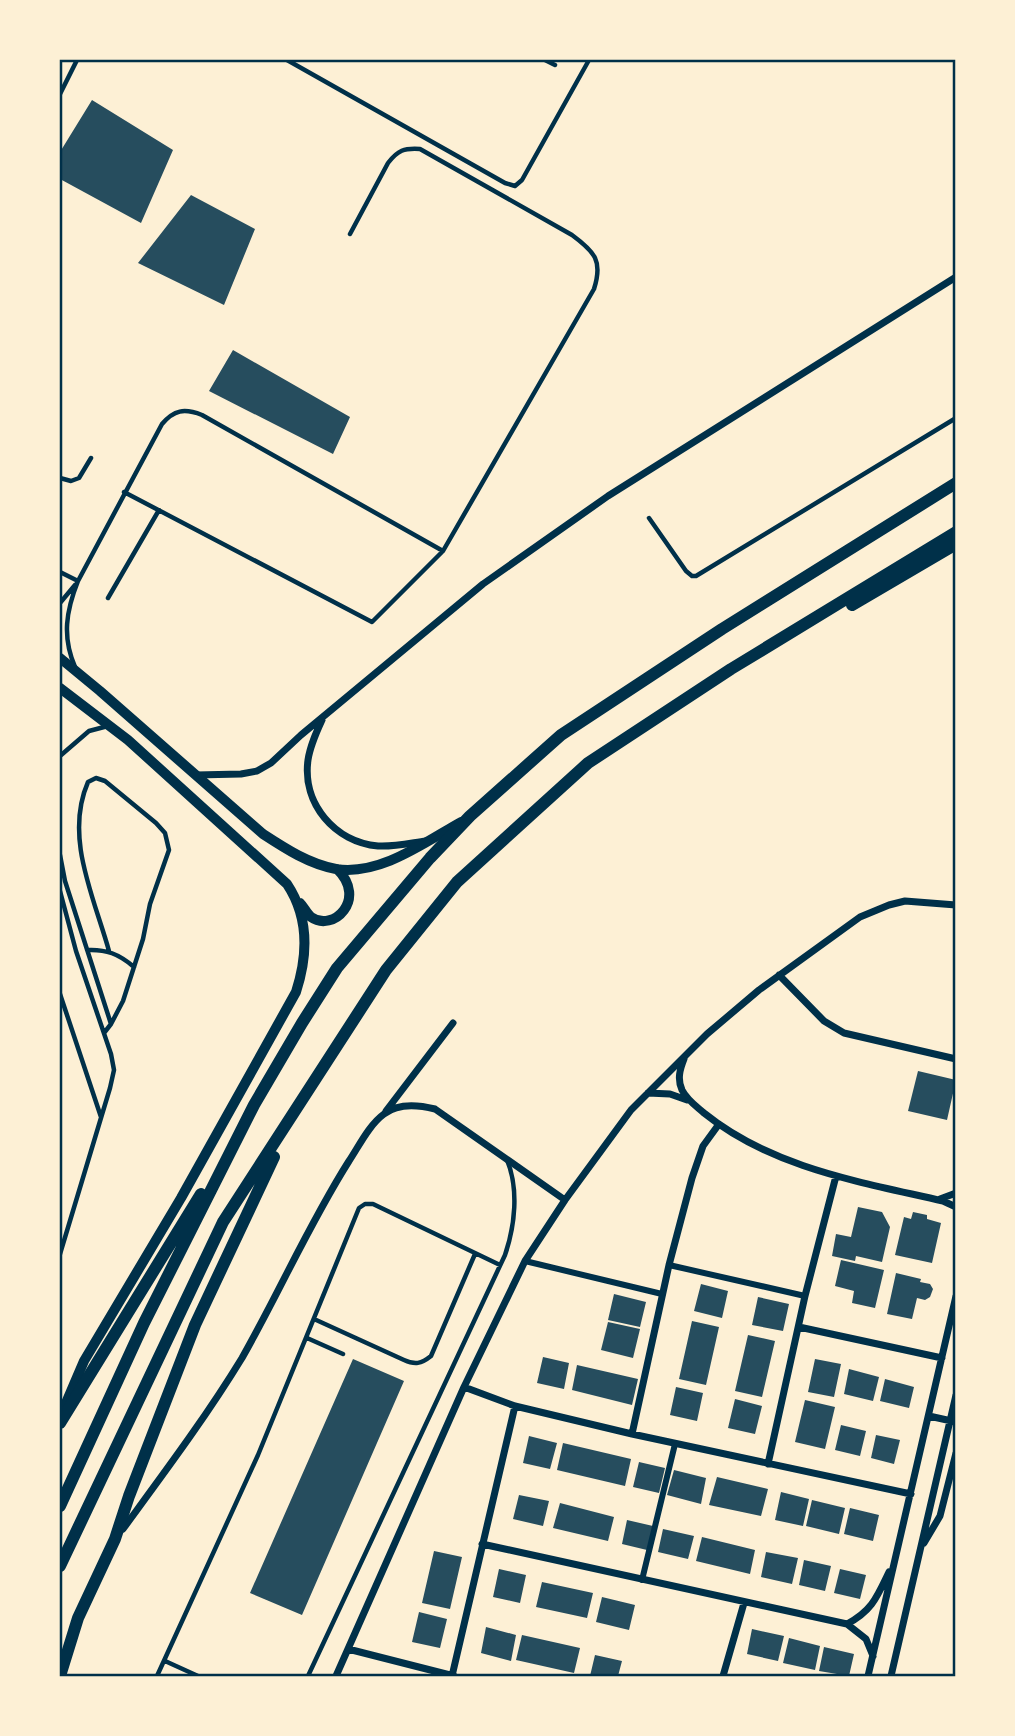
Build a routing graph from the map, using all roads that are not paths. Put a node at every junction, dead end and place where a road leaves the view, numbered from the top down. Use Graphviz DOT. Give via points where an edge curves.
graph roads {
  1 [pos="77,60"];
  2 [pos="287,60"];
  3 [pos="545,60"];
  4 [pos="589,60"];
  5 [pos="555,65"];
  6 [pos="60,94"];
  7 [pos="350,234"];
  8 [pos="956,277"];
  9 [pos="956,418"];
  10 [pos="91,458"];
  11 [pos="60,478"];
  12 [pos="956,483"];
  13 [pos="124,492"];
  14 [pos="159,510"];
  15 [pos="649,518"];
  16 [pos="956,532"];
  17 [pos="956,544"];
  18 [pos="443,551"];
  19 [pos="60,572"];
  20 [pos="78,581"];
  21 [pos="108,598"];
  22 [pos="60,603"];
  23 [pos="797,628"];
  24 [pos="60,658"];
  25 [pos="77,672"];
  26 [pos="60,688"];
  27 [pos="324,716"];
  28 [pos="109,726"];
  29 [pos="60,756"];
  30 [pos="196,775"];
  31 [pos="470,816"];
  32 [pos="429,840"];
  33 [pos="60,855"];
  34 [pos="337,869"];
  35 [pos="60,891"];
  36 [pos="296,897"];
  37 [pos="956,905"];
  38 [pos="86,950"];
  39 [pos="109,951"];
  40 [pos="134,967"];
  41 [pos="779,975"];
  42 [pos="60,994"];
  43 [pos="453,1023"];
  44 [pos="111,1024"];
  45 [pos="104,1033"];
  46 [pos="684,1056"];
  47 [pos="956,1059"];
  48 [pos="648,1093"];
  49 [pos="691,1102"];
  50 [pos="300,1104"];
  51 [pos="383,1114"];
  52 [pos="102,1117"];
  53 [pos="719,1124"];
  54 [pos="505,1157"];
  55 [pos="224,1162"];
  56 [pos="836,1176"];
  57 [pos="956,1192"];
  58 [pos="565,1200"];
  59 [pos="936,1200"];
  60 [pos="956,1207"];
  61 [pos="60,1254"];
  62 [pos="475,1254"];
  63 [pos="525,1261"];
  64 [pos="500,1265"];
  65 [pos="669,1265"];
  66 [pos="662,1294"];
  67 [pos="805,1296"];
  68 [pos="956,1296"];
  69 [pos="314,1319"];
  70 [pos="799,1327"];
  71 [pos="307,1338"];
  72 [pos="343,1354"];
  73 [pos="942,1358"];
  74 [pos="464,1387"];
  75 [pos="956,1395"];
  76 [pos="515,1406"];
  77 [pos="929,1416"];
  78 [pos="60,1421"];
  79 [pos="953,1422"];
  80 [pos="632,1434"];
  81 [pos="675,1444"];
  82 [pos="956,1453"];
  83 [pos="768,1464"];
  84 [pos="911,1494"];
  85 [pos="60,1506"];
  86 [pos="115,1539"];
  87 [pos="482,1544"];
  88 [pos="920,1550"];
  89 [pos="896,1559"];
  90 [pos="60,1566"];
  91 [pos="642,1580"];
  92 [pos="744,1603"];
  93 [pos="846,1624"];
  94 [pos="348,1649"];
  95 [pos="873,1656"];
  96 [pos="165,1661"];
  97 [pos="60,1676"];
  98 [pos="156,1676"];
  99 [pos="198,1676"];
  100 [pos="308,1676"];
  101 [pos="336,1676"];
  102 [pos="453,1676"];
  103 [pos="723,1676"];
  104 [pos="868,1676"];
  105 [pos="891,1676"];
  1 -- 6 [label="lane"];
  2 -- 4 [label="lane" via="514,186 522,180"];
  3 -- 5 [label="lane"];
  7 -- 18 [label="lane" via="397,152 420,149 572,235 596,258 599,273 594,289"];
  8 -- 27 [label="street" via="608,496 484,584"];
  9 -- 15 [label="lane" via="696,576 687,571"];
  10 -- 11 [label="lane" via="79,478"];
  12 -- 31 [label="main road" via="561,735"];
  13 -- 14 [label="lane"];
  13 -- 18 [label="lane" via="162,424 171,414 189,410"];
  13 -- 20 [label="lane"];
  14 -- 18 [label="lane" via="372,622"];
  14 -- 21 [label="lane"];
  16 -- 23 [label="main road"];
  17 -- 23 [label="main road" via="823,622"];
  19 -- 20 [label="lane"];
  20 -- 22 [label="lane"];
  20 -- 25 [label="lane" via="66,618 68,646"];
  23 -- 50 [label="main road" via="588,763 466,873 386,970"];
  24 -- 25 [label="street"];
  25 -- 30 [label="street"];
  26 -- 28 [label="street"];
  27 -- 30 [label="street" via="257,771"];
  27 -- 32 [label="street" via="308,763 315,804 327,823 337,832 378,846"];
  28 -- 29 [label="lane" via="89,731"];
  28 -- 36 [label="street" via="235,834"];
  30 -- 34 [label="street" via="272,840"];
  31 -- 32 [label="street"];
  31 -- 55 [label="main road" via="337,968"];
  32 -- 34 [label="street" via="377,865"];
  33 -- 38 [label="lane"];
  34 -- 36 [label="street" via="350,889 343,912 333,919 321,921 311,916"];
  35 -- 45 [label="lane"];
  36 -- 78 [label="street" via="306,947 296,992 84,1362"];
  37 -- 41 [label="street" via="918,901 889,905 860,917"];
  38 -- 39 [label="lane"];
  38 -- 44 [label="lane"];
  39 -- 40 [label="lane"];
  39 -- 40 [label="lane" via="79,839 83,792 96,778 156,823 168,841"];
  40 -- 44 [label="lane"];
  41 -- 46 [label="street"];
  41 -- 47 [label="street" via="824,1021 844,1033"];
  42 -- 52 [label="lane"];
  43 -- 51 [label="street"];
  44 -- 45 [label="lane"];
  45 -- 52 [label="lane" via="114,1070"];
  46 -- 48 [label="street"];
  46 -- 49 [label="street" via="680,1082"];
  48 -- 49 [label="street" via="670,1094"];
  48 -- 58 [label="street"];
  49 -- 53 [label="street"];
  50 -- 86 [label="main road" via="195,1325"];
  50 -- 90 [label="main road" via="223,1222"];
  51 -- 54 [label="street" via="407,1106 435,1109"];
  51 -- 86 [label="street" via="332,1188 241,1359"];
  52 -- 61 [label="lane"];
  53 -- 56 [label="street" via="783,1158"];
  53 -- 65 [label="street" via="704,1146"];
  54 -- 58 [label="street"];
  54 -- 64 [label="lane" via="514,1186 513,1217"];
  55 -- 78 [label="main road" via="188,1212"];
  55 -- 85 [label="main road"];
  56 -- 59 [label="street"];
  56 -- 67 [label="street"];
  57 -- 59 [label="street"];
  58 -- 63 [label="street"];
  59 -- 60 [label="street"];
  62 -- 64 [label="lane"];
  62 -- 69 [label="lane" via="430,1356 423,1362 413,1364"];
  62 -- 69 [label="lane" via="365,1204 355,1214"];
  63 -- 66 [label="street"];
  63 -- 74 [label="street"];
  64 -- 100 [label="lane"];
  65 -- 66 [label="street"];
  65 -- 67 [label="street"];
  66 -- 80 [label="street"];
  67 -- 70 [label="street"];
  68 -- 73 [label="street"];
  69 -- 71 [label="lane"];
  70 -- 73 [label="street"];
  70 -- 83 [label="street"];
  71 -- 72 [label="lane"];
  71 -- 96 [label="lane"];
  73 -- 77 [label="street"];
  74 -- 76 [label="street"];
  74 -- 94 [label="street"];
  75 -- 79 [label="street"];
  76 -- 80 [label="street"];
  76 -- 87 [label="street"];
  77 -- 79 [label="street"];
  77 -- 84 [label="street"];
  79 -- 88 [label="street"];
  80 -- 81 [label="street"];
  81 -- 83 [label="street"];
  81 -- 91 [label="street"];
  82 -- 88 [label="street" via="940,1516"];
  83 -- 84 [label="street"];
  84 -- 89 [label="street"];
  86 -- 97 [label="main road" via="79,1618"];
  87 -- 91 [label="street"];
  87 -- 102 [label="street"];
  88 -- 105 [label="street"];
  89 -- 93 [label="street" via="872,1606"];
  89 -- 95 [label="street"];
  91 -- 92 [label="street"];
  92 -- 93 [label="street"];
  92 -- 103 [label="street"];
  93 -- 95 [label="street" via="866,1639"];
  94 -- 101 [label="street"];
  94 -- 102 [label="street"];
  95 -- 104 [label="street"];
  96 -- 98 [label="lane"];
  96 -- 99 [label="lane"];
}
